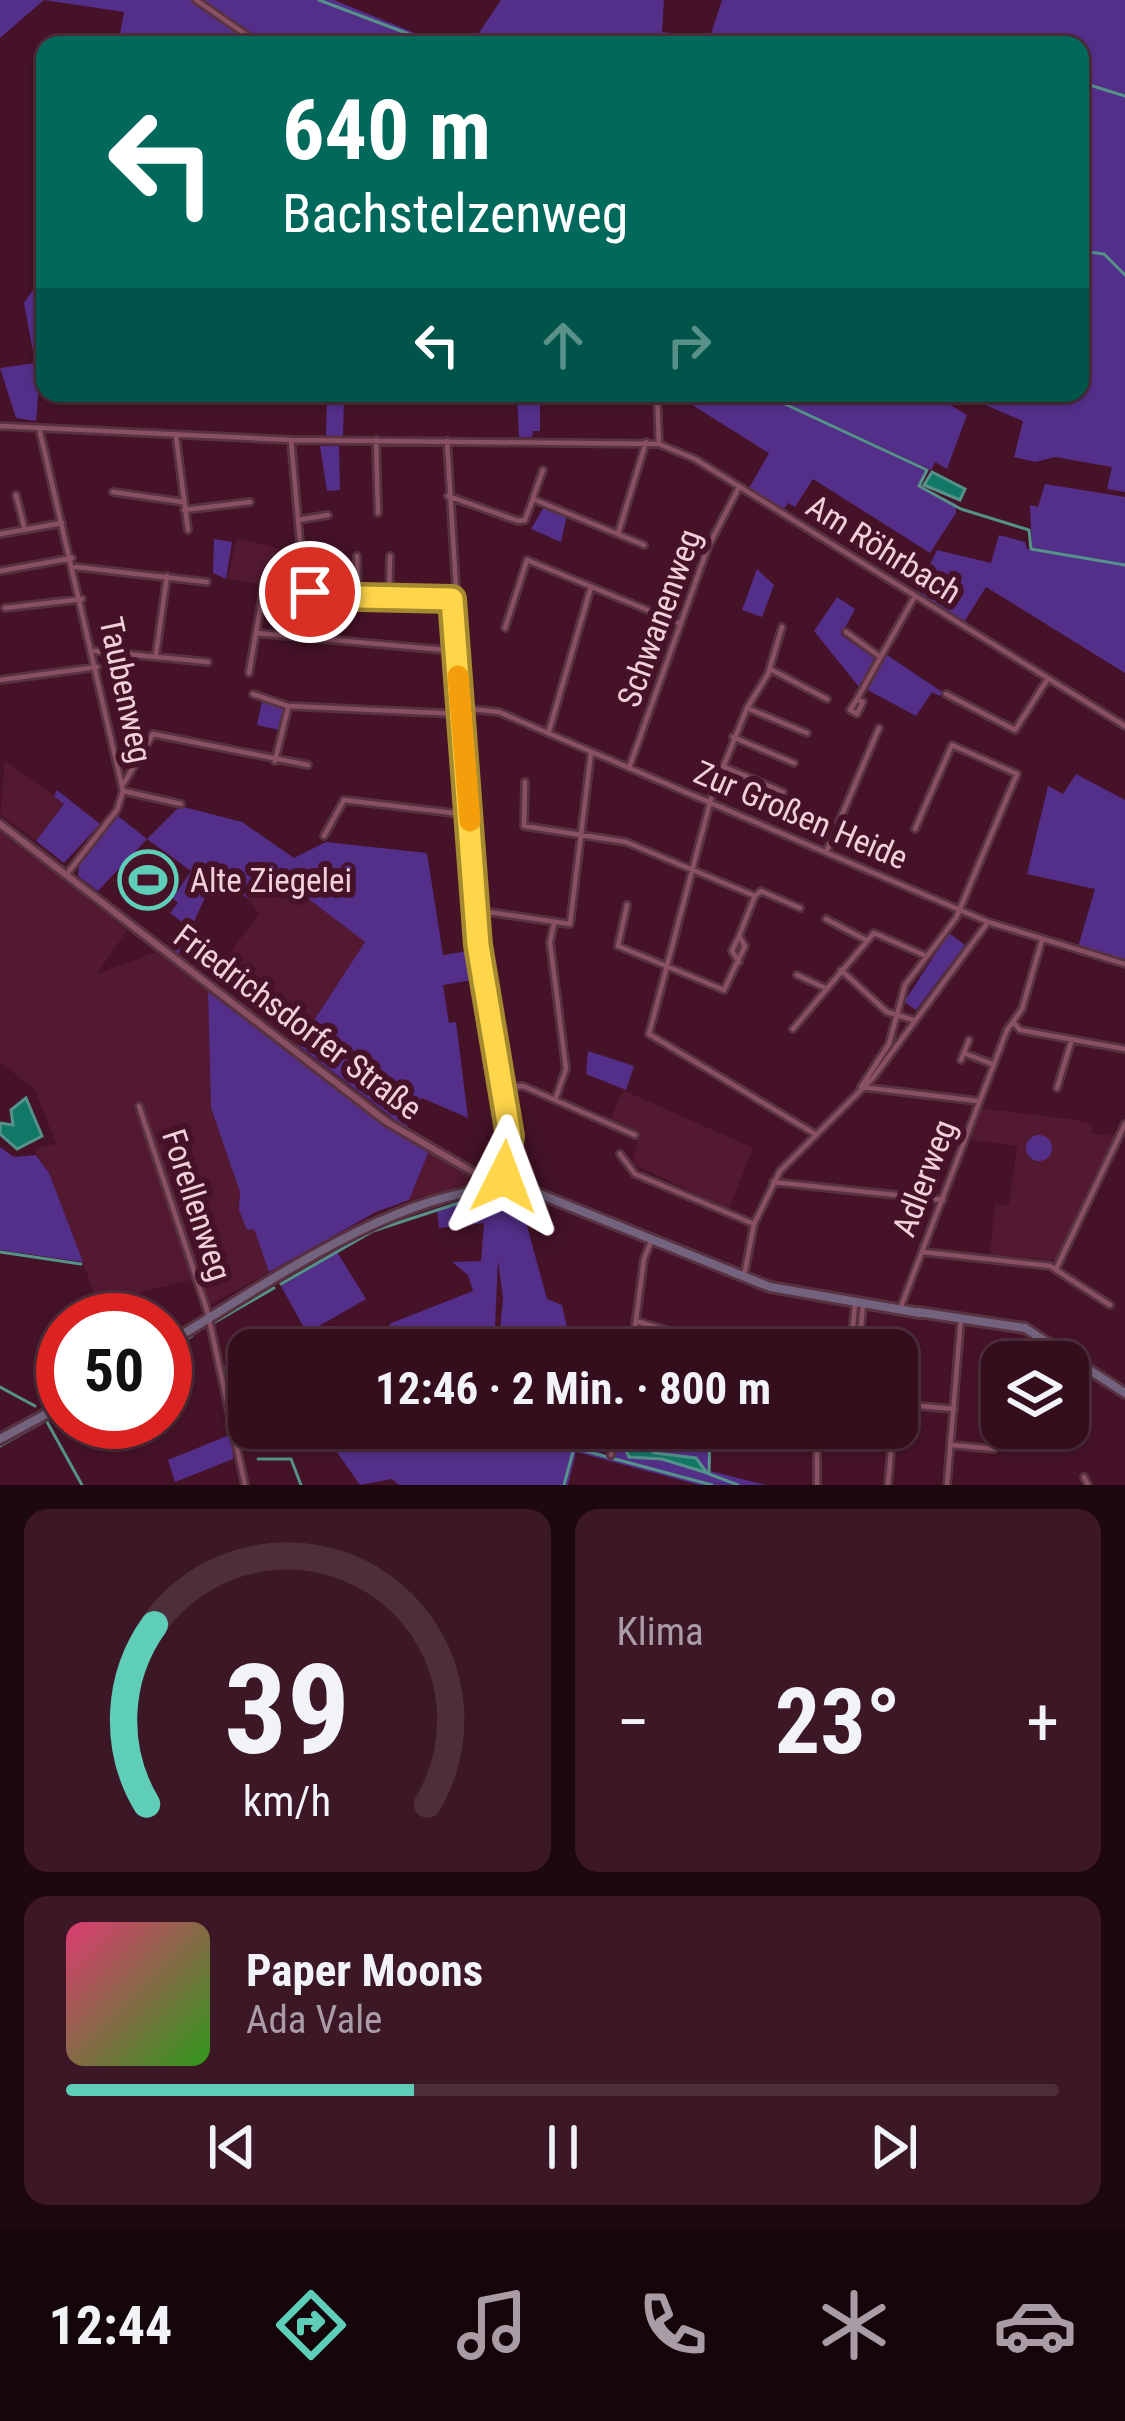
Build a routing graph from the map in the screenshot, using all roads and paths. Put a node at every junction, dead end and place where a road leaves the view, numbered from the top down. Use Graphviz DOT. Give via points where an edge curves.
graph roads {
  1 [pos="196,0"];
  2 [pos="248,36"];
  3 [pos="657,402"];
  4 [pos="0,426"];
  5 [pos="40,432"];
  6 [pos="176,437"];
  7 [pos="291,440"];
  8 [pos="376,440"];
  9 [pos="447,441"];
  10 [pos="646,442"];
  11 [pos="659,444"];
  12 [pos="543,470"];
  13 [pos="740,487"];
  14 [pos="113,492"];
  15 [pos="16,495"];
  16 [pos="448,496"];
  17 [pos="533,499"];
  18 [pos="250,502"];
  19 [pos="184,506"];
  20 [pos="378,513"];
  21 [pos="328,514"];
  22 [pos="298,520"];
  23 [pos="62,523"];
  24 [pos="25,530"];
  25 [pos="188,530"];
  26 [pos="0,534"];
  27 [pos="618,534"];
  28 [pos="301,542"];
  29 [pos="644,544"];
  30 [pos="357,556"];
  31 [pos="390,556"];
  32 [pos="72,558"];
  33 [pos="74,567"];
  34 [pos="0,571"];
  35 [pos="166,576"];
  36 [pos="207,582"];
  37 [pos="264,586"];
  38 [pos="591,587"];
  39 [pos="279,589"];
  40 [pos="915,596"];
  41 [pos="358,598"];
  42 [pos="388,598"];
  43 [pos="82,599"];
  44 [pos="452,599"];
  45 [pos="5,608"];
  46 [pos="681,624"];
  47 [pos="782,627"];
  48 [pos="505,628"];
  49 [pos="846,632"];
  50 [pos="256,633"];
  51 [pos="456,650"];
  52 [pos="93,652"];
  53 [pos="156,654"];
  54 [pos="879,656"];
  55 [pos="208,662"];
  56 [pos="97,667"];
  57 [pos="770,669"];
  58 [pos="250,674"];
  59 [pos="1048,679"];
  60 [pos="0,680"];
  61 [pos="253,694"];
  62 [pos="946,694"];
  63 [pos="827,699"];
  64 [pos="856,699"];
  65 [pos="288,706"];
  66 [pos="746,708"];
  67 [pos="461,711"];
  68 [pos="1125,726"];
  69 [pos="879,728"];
  70 [pos="807,733"];
  71 [pos="549,734"];
  72 [pos="733,737"];
  73 [pos="592,752"];
  74 [pos="275,761"];
  75 [pos="794,763"];
  76 [pos="308,766"];
  77 [pos="722,766"];
  78 [pos="629,768"];
  79 [pos="525,782"];
  80 [pos="122,788"];
  81 [pos="783,792"];
  82 [pos="710,802"];
  83 [pos="181,804"];
  84 [pos="470,815"];
  85 [pos="0,824"];
  86 [pos="915,829"];
  87 [pos="580,834"];
  88 [pos="324,836"];
  89 [pos="826,852"];
  90 [pos="692,869"];
  91 [pos="66,875"];
  92 [pos="755,896"];
  93 [pos="627,905"];
  94 [pos="800,908"];
  95 [pos="960,909"];
  96 [pos="475,910"];
  97 [pos="826,919"];
  98 [pos="988,922"];
  99 [pos="554,924"];
  100 [pos="866,940"];
  101 [pos="1042,940"];
  102 [pos="926,956"];
  103 [pos="1125,964"];
  104 [pos="666,967"];
  105 [pos="841,970"];
  106 [pos="797,975"];
  107 [pos="826,988"];
  108 [pos="898,1018"];
  109 [pos="915,1021"];
  110 [pos="1014,1023"];
  111 [pos="793,1029"];
  112 [pos="1072,1039"];
  113 [pos="969,1040"];
  114 [pos="1125,1049"];
  115 [pos="993,1064"];
  116 [pos="501,1088"];
  117 [pos="861,1088"];
  118 [pos="1057,1088"];
  119 [pos="555,1100"];
  120 [pos="978,1101"];
  121 [pos="139,1106"];
  122 [pos="1125,1124"];
  123 [pos="815,1134"];
  124 [pos="635,1135"];
  125 [pos="620,1154"];
  126 [pos="491,1178"];
  127 [pos="773,1182"];
  128 [pos="943,1200"];
  129 [pos="754,1224"];
  130 [pos="652,1239"];
  131 [pos="922,1252"];
  132 [pos="1056,1269"];
  133 [pos="744,1276"];
  134 [pos="859,1303"];
  135 [pos="1110,1305"];
  136 [pos="900,1309"];
  137 [pos="956,1317"];
  138 [pos="208,1320"];
  139 [pos="636,1321"];
  140 [pos="192,1329"];
  141 [pos="635,1329"];
  142 [pos="662,1329"];
  143 [pos="854,1329"];
  144 [pos="859,1329"];
  145 [pos="1125,1394"];
  146 [pos="918,1406"];
  147 [pos="954,1409"];
  148 [pos="36,1420"];
  149 [pos="0,1439"];
  150 [pos="951,1445"];
  151 [pos="981,1448"];
  152 [pos="612,1449"];
  153 [pos="814,1449"];
  154 [pos="891,1449"];
  155 [pos="611,1455"];
  156 [pos="1084,1477"];
  157 [pos="245,1485"];
  158 [pos="817,1485"];
  159 [pos="888,1485"];
  160 [pos="947,1485"];
  161 [pos="1088,1485"];
  1 -- 2 [label="street"];
  3 -- 11 [label="street"];
  4 -- 5 [label="street, Am Röhrbach"];
  5 -- 6 [label="street, Am Röhrbach"];
  5 -- 23 [label="street, Taubenweg"];
  6 -- 7 [label="street, Am Röhrbach"];
  6 -- 19 [label="street"];
  7 -- 8 [label="street, Am Röhrbach"];
  7 -- 22 [label="street"];
  8 -- 9 [label="street, Am Röhrbach"];
  8 -- 20 [label="street"];
  9 -- 10 [label="street, Am Röhrbach"];
  9 -- 16 [label="street"];
  10 -- 11 [label="street, Am Röhrbach"];
  10 -- 27 [label="street"];
  11 -- 13 [label="street, Am Röhrbach"];
  12 -- 17 [label="street"];
  13 -- 40 [label="street, Am Röhrbach"];
  13 -- 46 [label="street, Schwanenweg"];
  14 -- 19 [label="street"];
  15 -- 24 [label="street"];
  16 -- 17 [label="street" via="518,521"];
  16 -- 44 [label="street"];
  17 -- 27 [label="street"];
  18 -- 19 [label="street"];
  19 -- 25 [label="street"];
  21 -- 22 [label="street"];
  22 -- 28 [label="street"];
  23 -- 24 [label="street"];
  23 -- 32 [label="street, Taubenweg"];
  24 -- 26 [label="street"];
  27 -- 29 [label="street"];
  30 -- 41 [label="street"];
  31 -- 42 [label="street"];
  32 -- 33 [label="street, Taubenweg"];
  32 -- 34 [label="street"];
  33 -- 35 [label="street"];
  33 -- 43 [label="street, Taubenweg"];
  35 -- 36 [label="street"];
  35 -- 53 [label="street"];
  37 -- 50 [label="street"];
  38 -- 46 [label="street"];
  38 -- 48 [label="street" via="527,560"];
  38 -- 71 [label="street"];
  39 -- 41 [label="street"];
  40 -- 54 [label="street"];
  40 -- 59 [label="street, Am Röhrbach"];
  41 -- 42 [label="street"];
  42 -- 44 [label="street"];
  43 -- 45 [label="street, Taubenweg"];
  43 -- 52 [label="street, Taubenweg"];
  44 -- 51 [label="street"];
  46 -- 78 [label="street, Schwanenweg"];
  47 -- 57 [label="street"];
  49 -- 54 [label="street"];
  50 -- 51 [label="street"];
  50 -- 58 [label="street"];
  51 -- 67 [label="street"];
  52 -- 53 [label="street"];
  52 -- 56 [label="street, Taubenweg"];
  53 -- 55 [label="street"];
  54 -- 64 [label="street"];
  56 -- 60 [label="street"];
  56 -- 80 [label="street, Taubenweg"];
  57 -- 63 [label="street"];
  57 -- 66 [label="street"];
  59 -- 62 [label="street" via="1016,730"];
  59 -- 68 [label="street, Am Röhrbach"];
  61 -- 65 [label="street, Zur Großen Heide"];
  65 -- 67 [label="street, Zur Großen Heide"];
  65 -- 74 [label="street"];
  66 -- 70 [label="street"];
  66 -- 72 [label="street"];
  67 -- 71 [label="street, Zur Großen Heide" via="488,709"];
  67 -- 84 [label="street"];
  69 -- 89 [label="street"];
  71 -- 73 [label="street, Zur Großen Heide"];
  72 -- 75 [label="street"];
  72 -- 77 [label="street"];
  73 -- 78 [label="street, Zur Großen Heide"];
  73 -- 87 [label="street"];
  74 -- 76 [label="street"];
  74 -- 80 [label="street" via="153,734"];
  77 -- 81 [label="street"];
  77 -- 82 [label="street"];
  78 -- 82 [label="street, Zur Großen Heide"];
  79 -- 87 [label="street" via="521,824"];
  80 -- 83 [label="street, Taubenweg"];
  80 -- 91 [label="street, Taubenweg" via="116,809"];
  82 -- 89 [label="street, Zur Großen Heide"];
  82 -- 90 [label="street"];
  84 -- 88 [label="street" via="344,800"];
  84 -- 96 [label="street"];
  85 -- 91 [label="street, Friedrichsdorfer Straße"];
  86 -- 95 [label="street" via="952,745 1017,774"];
  87 -- 90 [label="street" via="626,842"];
  87 -- 99 [label="street" via="570,924"];
  89 -- 95 [label="street, Zur Großen Heide"];
  90 -- 92 [label="street"];
  90 -- 104 [label="street"];
  91 -- 126 [label="street, Friedrichsdorfer Straße" via="387,1122"];
  92 -- 94 [label="street" via="761,891"];
  92 -- 104 [label="street" via="739,936 746,946 722,991"];
  93 -- 104 [label="street" via="618,946"];
  95 -- 98 [label="street, Zur Großen Heide"];
  95 -- 102 [label="street"];
  96 -- 99 [label="street"];
  96 -- 116 [label="street"];
  97 -- 100 [label="street"];
  98 -- 101 [label="street, Zur Großen Heide"];
  98 -- 109 [label="street"];
  99 -- 119 [label="street" via="566,1070"];
  100 -- 102 [label="street" via="878,933"];
  100 -- 105 [label="street"];
  101 -- 103 [label="street, Zur Großen Heide"];
  101 -- 110 [label="street, Adlerweg"];
  102 -- 108 [label="street" via="905,985"];
  104 -- 123 [label="street" via="650,1036"];
  105 -- 107 [label="street"];
  105 -- 108 [label="street"];
  106 -- 107 [label="street"];
  107 -- 111 [label="street"];
  108 -- 109 [label="street"];
  108 -- 117 [label="street"];
  109 -- 117 [label="street"];
  110 -- 112 [label="street"];
  110 -- 115 [label="street, Adlerweg"];
  112 -- 114 [label="street"];
  112 -- 118 [label="street"];
  113 -- 115 [label="street" via="962,1057"];
  115 -- 120 [label="street, Adlerweg"];
  116 -- 119 [label="street" via="523,1086"];
  116 -- 126 [label="street" via="509,1143"];
  117 -- 120 [label="street"];
  117 -- 123 [label="street"];
  119 -- 124 [label="street"];
  120 -- 128 [label="street, Adlerweg"];
  121 -- 138 [label="street, Forellenweg"];
  122 -- 132 [label="street"];
  123 -- 127 [label="street"];
  125 -- 129 [label="street" via="635,1174"];
  126 -- 130 [label="main road"];
  126 -- 138 [label="main road" via="371,1227"];
  127 -- 128 [label="street"];
  127 -- 129 [label="street"];
  128 -- 131 [label="street, Adlerweg"];
  129 -- 133 [label="street"];
  130 -- 133 [label="main road"];
  130 -- 139 [label="street"];
  131 -- 132 [label="street"];
  131 -- 136 [label="street, Adlerweg"];
  132 -- 135 [label="street"];
  133 -- 134 [label="main road"];
  134 -- 136 [label="main road"];
  134 -- 143 [label="street"];
  134 -- 144 [label="street"];
  136 -- 137 [label="main road"];
  137 -- 145 [label="main road" via="1025,1328"];
  137 -- 147 [label="street"];
  138 -- 140 [label="main road"];
  138 -- 157 [label="street, Forellenweg"];
  139 -- 141 [label="street"];
  139 -- 142 [label="street"];
  146 -- 147 [label="street"];
  147 -- 150 [label="street"];
  148 -- 149 [label="main road"];
  150 -- 151 [label="street"];
  150 -- 160 [label="street"];
  152 -- 155 [label="street"];
  153 -- 158 [label="street"];
  154 -- 159 [label="street"];
  156 -- 161 [label="street"];
}
